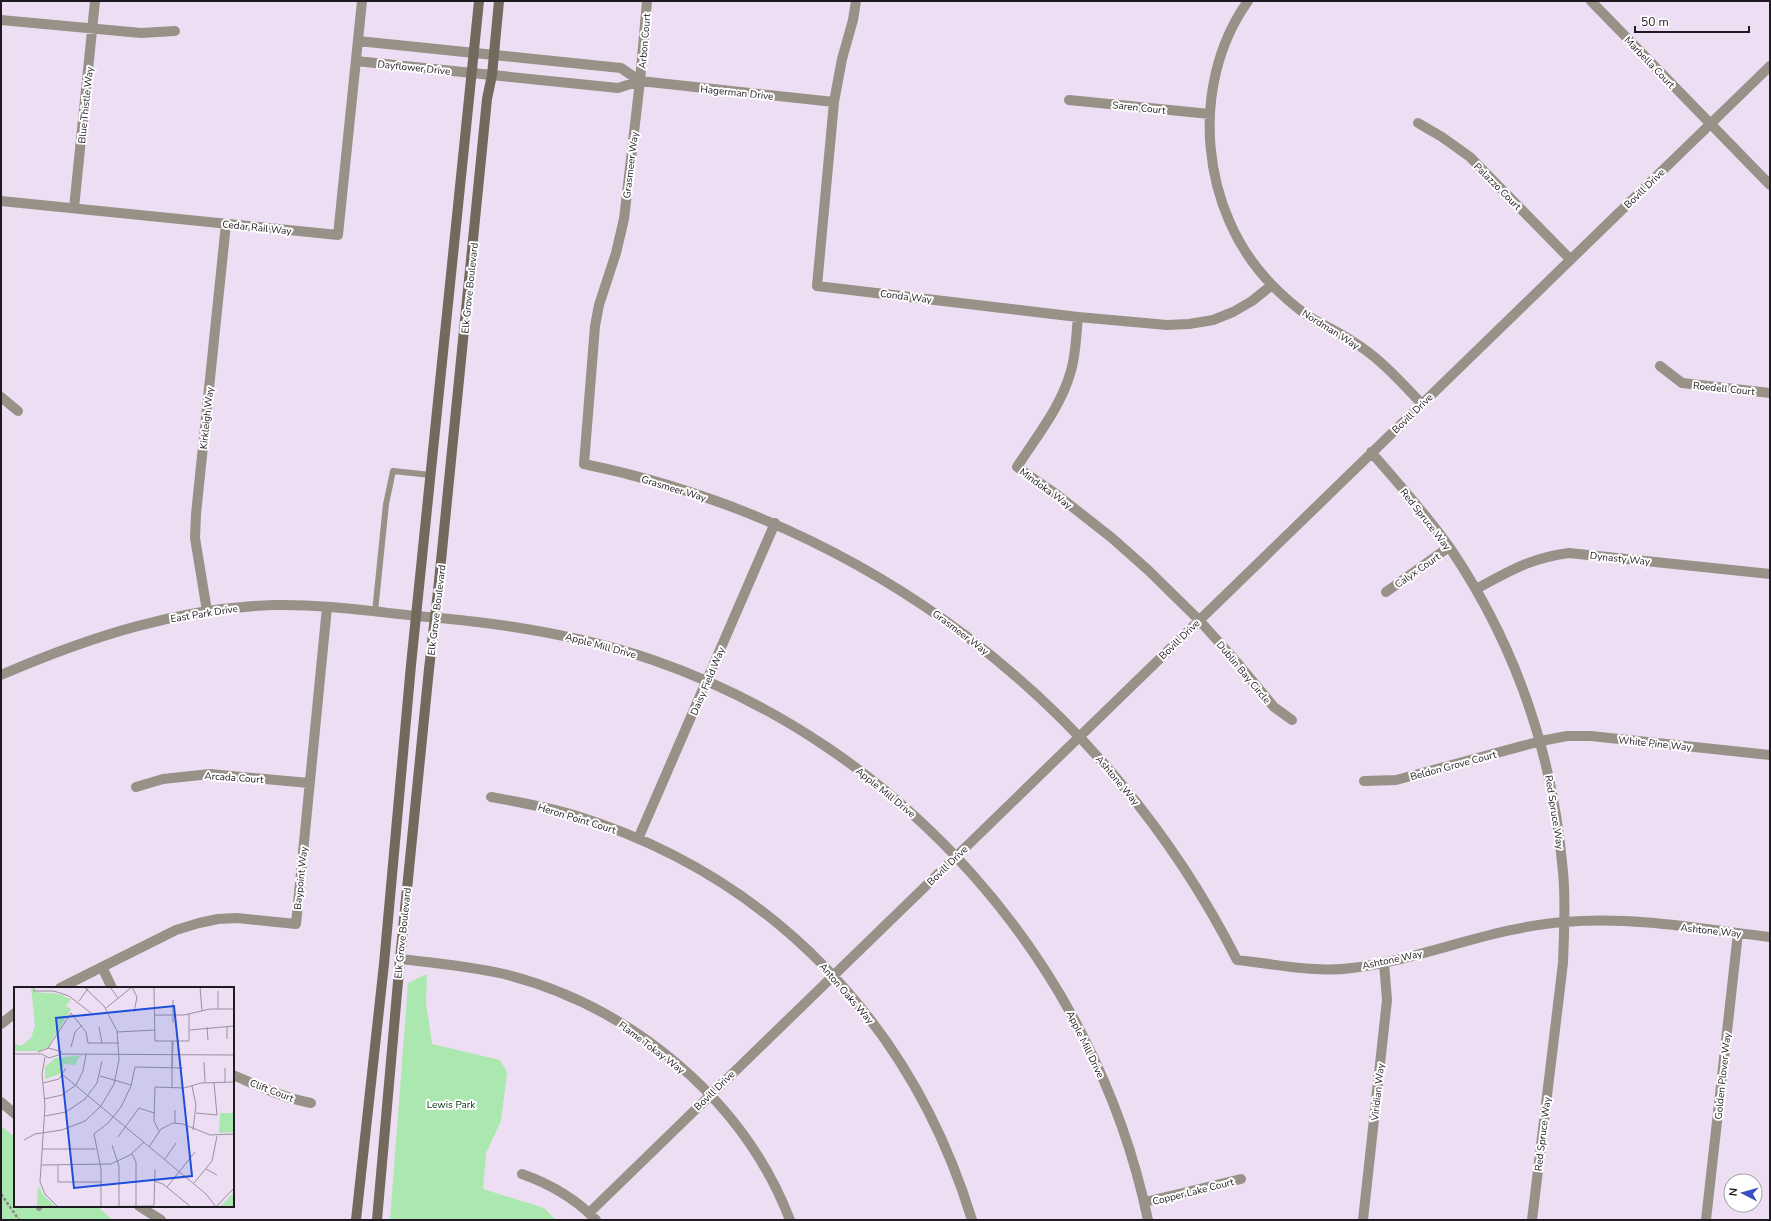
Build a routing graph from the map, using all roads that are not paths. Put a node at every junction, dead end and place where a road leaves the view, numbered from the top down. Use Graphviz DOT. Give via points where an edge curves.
graph roads {
  1 [pos="95,1"];
  2 [pos="362,1"];
  3 [pos="479,1"];
  4 [pos="499,1"];
  5 [pos="647,1"];
  6 [pos="856,1"];
  7 [pos="1248,1"];
  8 [pos="1590,1"];
  9 [pos="1,20"];
  10 [pos="93,29"];
  11 [pos="175,31"];
  12 [pos="358,41"];
  13 [pos="474,53"];
  14 [pos="494,55"];
  15 [pos="356,61"];
  16 [pos="1770,66"];
  17 [pos="472,73"];
  18 [pos="492,75"];
  19 [pos="640,81"];
  20 [pos="1069,100"];
  21 [pos="834,102"];
  22 [pos="1210,114"];
  23 [pos="1418,123"];
  24 [pos="1710,124"];
  25 [pos="1770,185"];
  26 [pos="1,201"];
  27 [pos="74,208"];
  28 [pos="226,224"];
  29 [pos="1570,259"];
  30 [pos="1272,285"];
  31 [pos="1078,317"];
  32 [pos="1660,366"];
  33 [pos="1770,393"];
  34 [pos="1,397"];
  35 [pos="1422,404"];
  36 [pos="18,412"];
  37 [pos="1371,452"];
  38 [pos="431,475"];
  39 [pos="775,523"];
  40 [pos="1449,547"];
  41 [pos="1770,574"];
  42 [pos="1476,589"];
  43 [pos="1386,592"];
  44 [pos="327,607"];
  45 [pos="207,611"];
  46 [pos="375,612"];
  47 [pos="416,616"];
  48 [pos="434,617"];
  49 [pos="1199,620"];
  50 [pos="1,675"];
  51 [pos="707,681"];
  52 [pos="1292,720"];
  53 [pos="1080,736"];
  54 [pos="1541,741"];
  55 [pos="1770,756"];
  56 [pos="1364,781"];
  57 [pos="309,783"];
  58 [pos="136,787"];
  59 [pos="491,797"];
  60 [pos="638,839"];
  61 [pos="956,856"];
  62 [pos="1565,922"];
  63 [pos="1738,933"];
  64 [pos="1770,936"];
  65 [pos="400,960"];
  66 [pos="1384,963"];
  67 [pos="102,967"];
  68 [pos="833,975"];
  69 [pos="62,987"];
  70 [pos="112,987"];
  71 [pos="14,1014"];
  72 [pos="1,1024"];
  73 [pos="234,1075"];
  74 [pos="710,1095"];
  75 [pos="1,1102"];
  76 [pos="311,1103"];
  77 [pos="14,1113"];
  78 [pos="522,1174"];
  79 [pos="1241,1179"];
  80 [pos="1145,1202"];
  81 [pos="141,1207"];
  82 [pos="592,1216"];
  83 [pos="161,1220"];
  84 [pos="356,1220"];
  85 [pos="377,1220"];
  86 [pos="790,1220"];
  87 [pos="972,1220"];
  88 [pos="1148,1220"];
  89 [pos="1363,1220"];
  90 [pos="1532,1220"];
  91 [pos="1706,1220"];
  1 -- 10 [label="street, Blue Thistle Way"];
  2 -- 12 [label="street"];
  3 -- 13 [label="main road, Elk Grove Boulevard"];
  4 -- 14 [label="main road, Elk Grove Boulevard"];
  5 -- 19 [label="street, Arbon Court"];
  6 -- 21 [label="street, Conda Way"];
  7 -- 22 [label="street, Nordman Way" via="1228,37 1218,63"];
  8 -- 24 [label="street, Marbella Court"];
  9 -- 10 [label="street"];
  10 -- 11 [label="street" via="141,33"];
  10 -- 27 [label="street, Blue Thistle Way"];
  12 -- 13 [label="street, Dayflower Drive"];
  12 -- 15 [label="street"];
  13 -- 14 [label="street, Hagerman Drive"];
  13 -- 17 [label="main road, Elk Grove Boulevard"];
  14 -- 18 [label="main road, Elk Grove Boulevard"];
  14 -- 19 [label="street, Hagerman Drive" via="621,68"];
  15 -- 17 [label="street, Dayflower Drive"];
  15 -- 28 [label="street, Cedar Rail Way" via="338,236"];
  16 -- 24 [label="street, Bovill Drive"];
  17 -- 18 [label="street, Hagerman Drive"];
  17 -- 38 [label="main road, Elk Grove Boulevard"];
  18 -- 19 [label="street, Hagerman Drive" via="618,88"];
  18 -- 48 [label="main road, Elk Grove Boulevard" via="487,98"];
  19 -- 21 [label="street, Hagerman Drive"];
  19 -- 39 [label="street, Grasmeer Way" via="624,219 595,326 584,464 671,485"];
  20 -- 22 [label="street, Saren Court"];
  21 -- 31 [label="street, Conda Way" via="817,286"];
  22 -- 30 [label="street, Nordman Way" via="1209,138 1220,197 1241,244"];
  23 -- 29 [label="street, Palazzo Court" via="1470,157"];
  24 -- 25 [label="street, Marbella Court"];
  24 -- 29 [label="street, Bovill Drive"];
  26 -- 27 [label="street, Cedar Rail Way"];
  27 -- 28 [label="street, Cedar Rail Way"];
  28 -- 45 [label="street, Kirkleigh Way" via="196,514 195,538"];
  29 -- 35 [label="street, Bovill Drive"];
  30 -- 31 [label="street, Conda Way" via="1233,312 1213,320 1189,324 1167,325"];
  30 -- 35 [label="street, Nordman Way" via="1307,315 1377,358"];
  31 -- 49 [label="street, Mindoka Way" via="1074,358 1061,398 1017,467 1112,538"];
  32 -- 33 [label="street, Roedell Court" via="1682,383"];
  34 -- 36 [label="street"];
  35 -- 37 [label="street, Bovill Drive"];
  37 -- 40 [label="street, Red Spruce Way"];
  37 -- 49 [label="street, Bovill Drive"];
  38 -- 46 [label="lane" via="393,471 386,504"];
  38 -- 47 [label="main road, Elk Grove Boulevard"];
  39 -- 51 [label="street, Daisy Field Way"];
  39 -- 53 [label="street, Grasmeer Way" via="832,550 939,615 995,657"];
  40 -- 42 [label="street, Red Spruce Way"];
  40 -- 43 [label="street, Calyx Court"];
  41 -- 42 [label="street, Dynasty Way" via="1569,553 1518,566"];
  42 -- 54 [label="street, Red Spruce Way" via="1512,660"];
  44 -- 45 [label="street, East Park Drive" via="276,605"];
  44 -- 46 [label="street, East Park Drive"];
  44 -- 57 [label="street, Baypoint Way"];
  45 -- 50 [label="street, East Park Drive" via="103,635 51,653"];
  46 -- 47 [label="street, East Park Drive"];
  47 -- 48 [label="street, Apple Mill Drive"];
  47 -- 84 [label="main road, Elk Grove Boulevard" via="384,964"];
  48 -- 51 [label="street, Apple Mill Drive" via="501,624 558,634 645,658"];
  48 -- 65 [label="main road, Elk Grove Boulevard"];
  49 -- 52 [label="street, Dublin Bay Circle" via="1274,707"];
  49 -- 53 [label="street, Bovill Drive"];
  51 -- 60 [label="street, Daisy Field Way"];
  51 -- 61 [label="street, Apple Mill Drive" via="744,698 832,750 912,813"];
  53 -- 61 [label="street, Bovill Drive"];
  53 -- 66 [label="street, Ashtone Way" via="1165,840 1198,890 1238,960 1316,968 1350,968"];
  54 -- 55 [label="street, White Pine Way" via="1567,736 1591,736"];
  54 -- 56 [label="street, Beldon Grove Court" via="1396,780"];
  54 -- 62 [label="street, Red Spruce Way" via="1558,818 1564,873"];
  57 -- 58 [label="street, Arcada Court" via="210,774 163,779"];
  57 -- 67 [label="street, Baypoint Way" via="296,924 237,918 199,923 176,930"];
  59 -- 60 [label="street, Heron Point Court" via="574,815"];
  60 -- 68 [label="street, Anton Oaks Way" via="708,875 756,907"];
  61 -- 68 [label="street, Bovill Drive"];
  61 -- 80 [label="street, Apple Mill Drive" via="996,901 1055,984 1102,1074 1124,1131"];
  62 -- 63 [label="street, Ashtone Way" via="1602,920"];
  62 -- 66 [label="street, Ashtone Way" via="1504,931"];
  62 -- 90 [label="street, Red Spruce Way" via="1563,962"];
  63 -- 64 [label="street, Ashtone Way"];
  63 -- 91 [label="street, Golden Plover Way"];
  65 -- 74 [label="street, Flame Tokay Way" via="460,966 504,974 576,999 641,1036 677,1064"];
  65 -- 85 [label="main road, Elk Grove Boulevard"];
  66 -- 89 [label="street, Viridian Way" via="1387,1000"];
  67 -- 69 [label="street, Baypoint Way"];
  67 -- 70 [label="street"];
  68 -- 74 [label="street, Bovill Drive"];
  68 -- 87 [label="street, Anton Oaks Way" via="868,1016 899,1059 926,1105 941,1136"];
  71 -- 72 [label="street"];
  73 -- 76 [label="street, Clift Court" via="270,1092"];
  74 -- 82 [label="street, Bovill Drive"];
  74 -- 86 [label="street, Flame Tokay Way" via="756,1155 772,1181"];
  75 -- 77 [label="street"];
  78 -- 82 [label="street" via="558,1189"];
  79 -- 80 [label="street, Copper Lake Court"];
  80 -- 88 [label="street, Apple Mill Drive"];
  81 -- 83 [label="street"];
}
